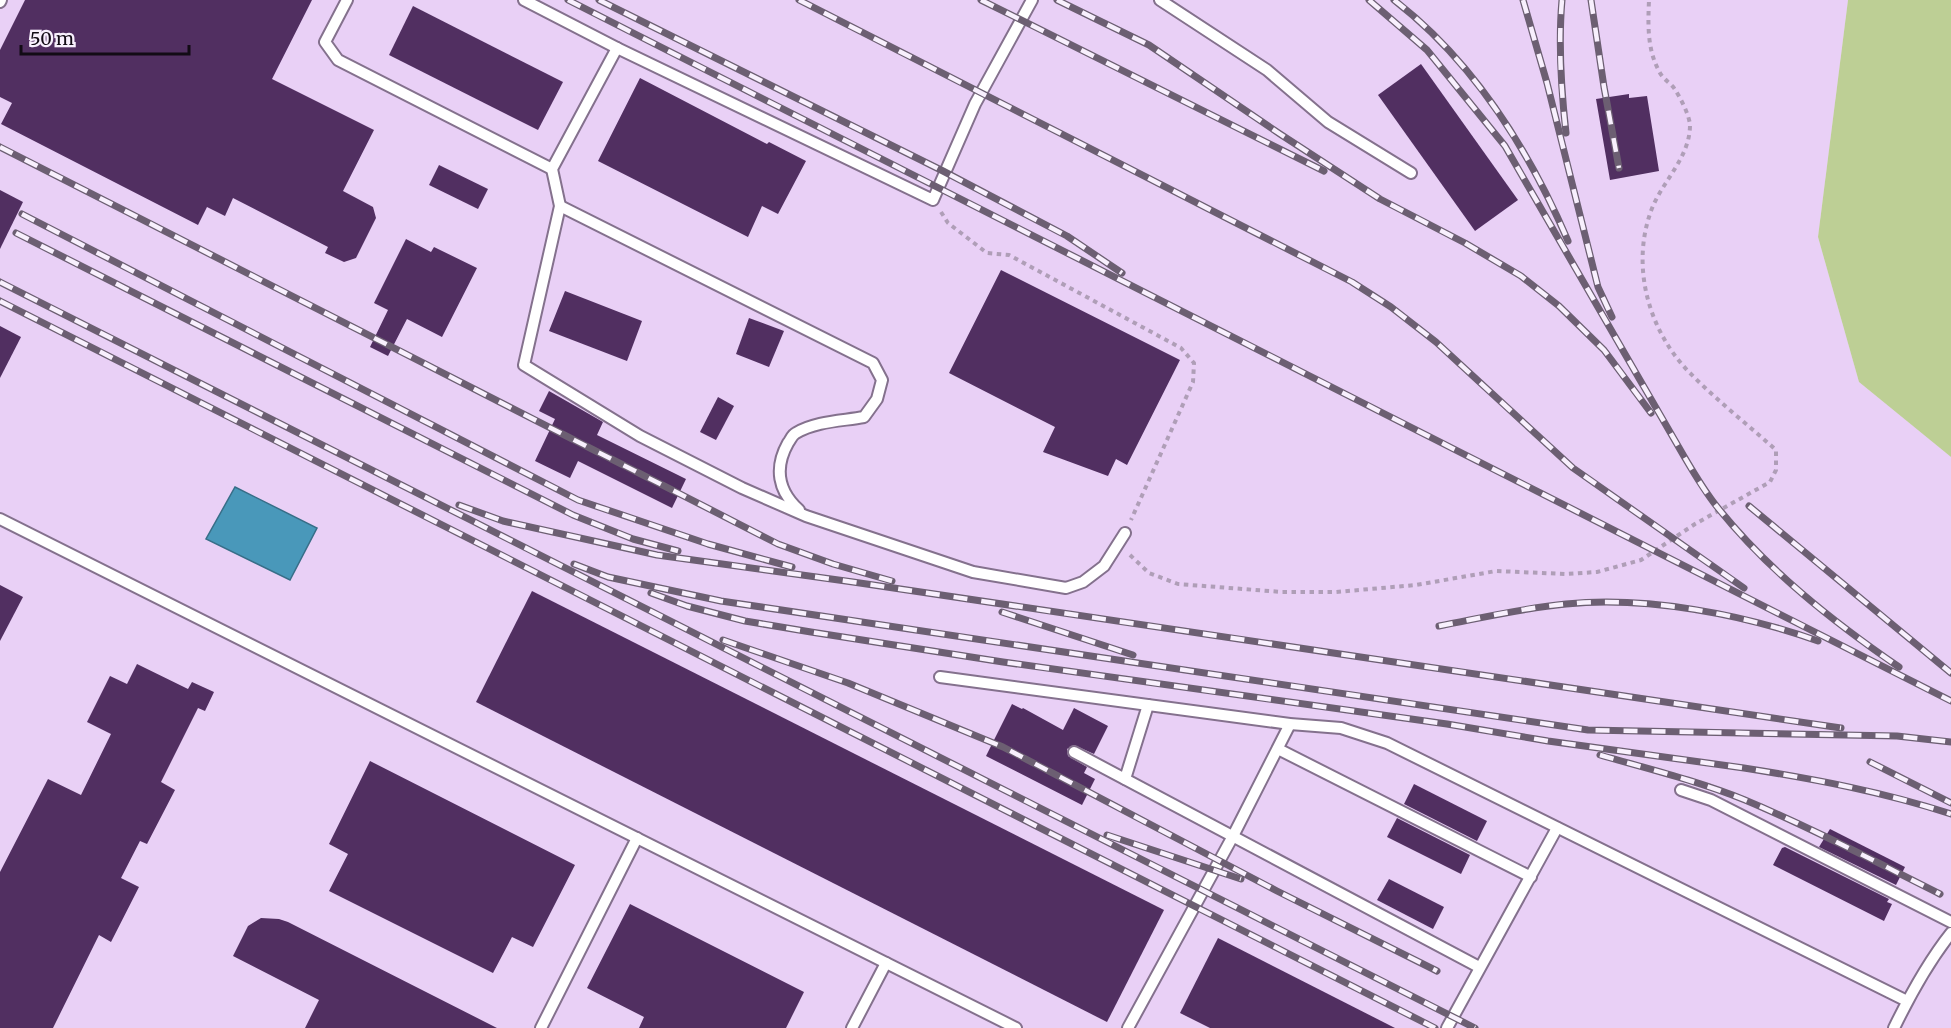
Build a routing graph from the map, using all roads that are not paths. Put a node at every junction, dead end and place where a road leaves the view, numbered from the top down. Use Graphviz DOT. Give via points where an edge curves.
graph roads {
  1 [pos="347,0"];
  2 [pos="524,0"];
  3 [pos="1032,0"];
  4 [pos="1160,0"];
  5 [pos="616,48"];
  6 [pos="552,169"];
  7 [pos="1412,173"];
  8 [pos="560,206"];
  9 [pos="806,516"];
  10 [pos="0,519"];
  11 [pos="1125,533"];
  12 [pos="940,677"];
  13 [pos="1148,705"];
  14 [pos="1290,724"];
  15 [pos="1278,749"];
  16 [pos="1074,752"];
  17 [pos="1125,779"];
  18 [pos="1681,790"];
  19 [pos="1557,828"];
  20 [pos="1233,836"];
  21 [pos="637,838"];
  22 [pos="1531,878"];
  23 [pos="1951,922"];
  24 [pos="1951,933"];
  25 [pos="886,963"];
  26 [pos="1479,967"];
  27 [pos="1907,1001"];
  28 [pos="541,1028"];
  29 [pos="852,1028"];
  30 [pos="1016,1028"];
  31 [pos="1128,1028"];
  32 [pos="1447,1028"];
  33 [pos="1894,1028"];
  1 -- 6 [label="lane" via="325,42 338,60"];
  2 -- 5 [label="lane"];
  3 -- 5 [label="lane" via="975,104 933,200"];
  4 -- 7 [label="lane" via="1268,70 1328,122"];
  5 -- 6 [label="lane"];
  6 -- 8 [label="lane"];
  8 -- 9 [label="lane" via="524,365 640,436"];
  8 -- 9 [label="lane" via="873,363 882,380 877,399 864,417 813,426 794,434 782,454 779,477 788,500"];
  9 -- 11 [label="lane" via="972,572 1066,588 1083,582 1104,566"];
  10 -- 21 [label="lane"];
  12 -- 13 [label="lane"];
  13 -- 14 [label="lane"];
  13 -- 17 [label="lane"];
  14 -- 15 [label="lane"];
  14 -- 19 [label="lane" via="1341,728 1387,742"];
  15 -- 20 [label="lane"];
  15 -- 22 [label="lane"];
  16 -- 17 [label="lane"];
  17 -- 20 [label="lane"];
  18 -- 23 [label="lane" via="1711,800"];
  19 -- 22 [label="lane"];
  19 -- 27 [label="lane"];
  20 -- 26 [label="lane"];
  20 -- 31 [label="lane"];
  21 -- 25 [label="lane"];
  21 -- 28 [label="lane"];
  22 -- 26 [label="lane"];
  24 -- 27 [label="lane"];
  25 -- 29 [label="lane"];
  25 -- 30 [label="lane"];
  26 -- 32 [label="lane"];
  27 -- 33 [label="lane"];
}
